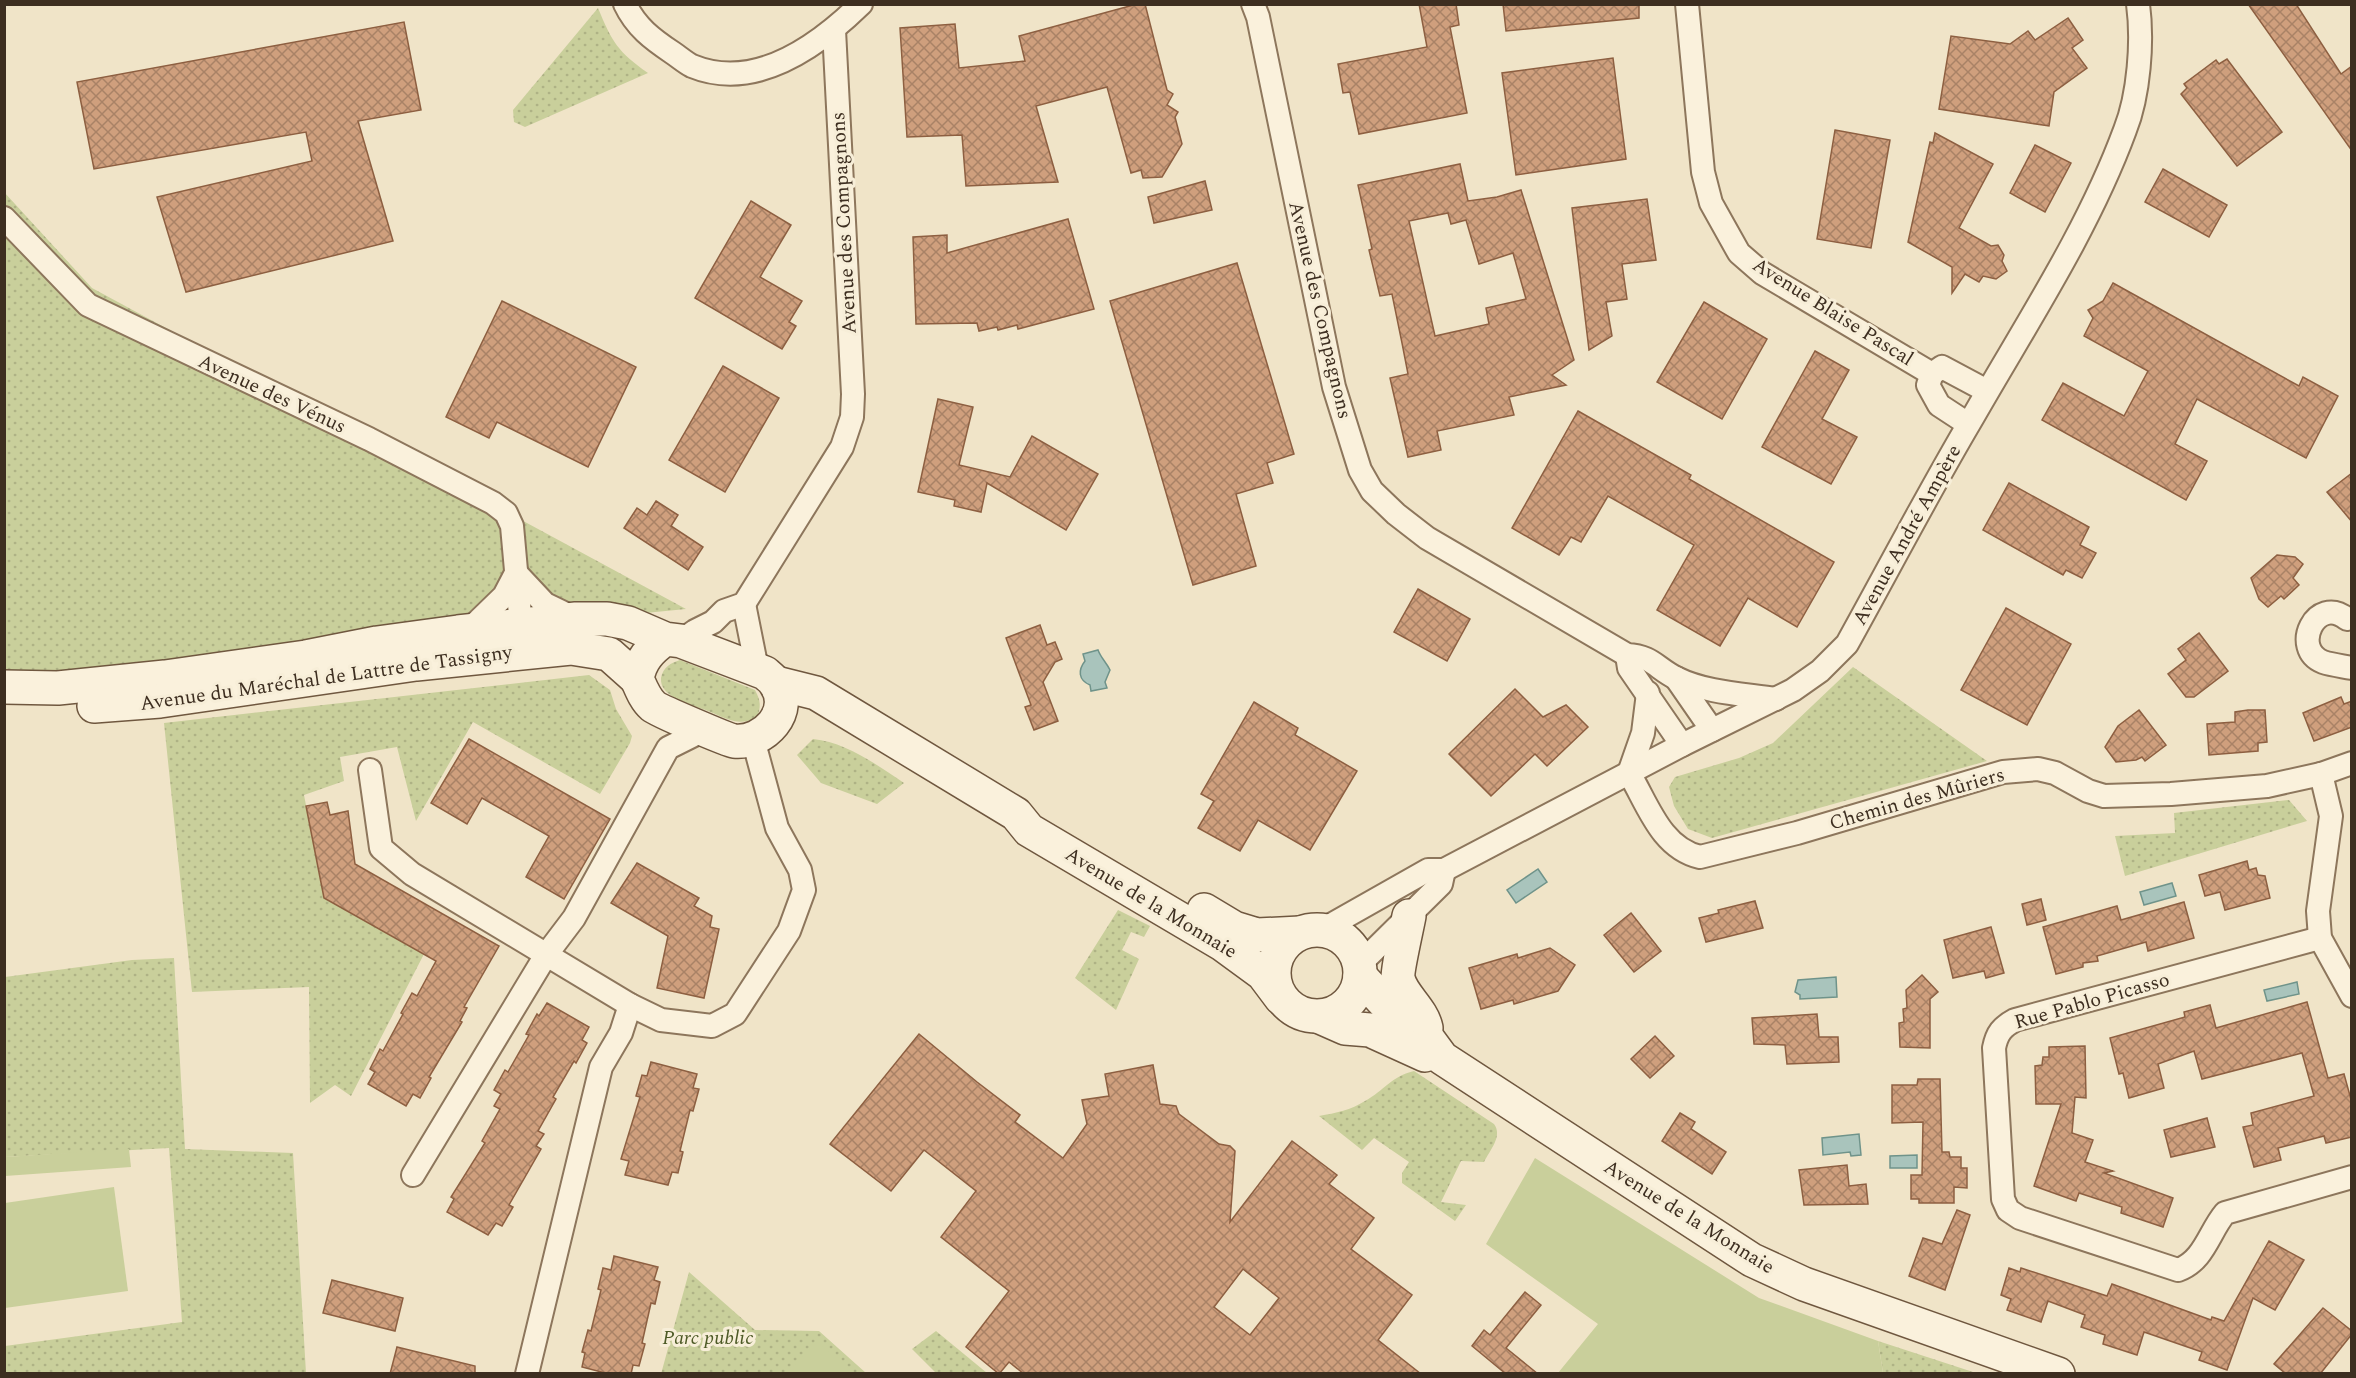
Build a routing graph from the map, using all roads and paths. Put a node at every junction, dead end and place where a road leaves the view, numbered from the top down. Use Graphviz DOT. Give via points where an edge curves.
graph roads {
  1 [pos="625,4"];
  2 [pos="861,4"];
  3 [pos="1253,4"];
  4 [pos="1687,4"];
  5 [pos="2138,4"];
  6 [pos="834,30"];
  7 [pos="4,218"];
  8 [pos="1932,374"];
  9 [pos="1987,391"];
  10 [pos="1968,424"];
  11 [pos="516,573"];
  12 [pos="744,604"];
  13 [pos="576,619"];
  14 [pos="2347,619"];
  15 [pos="469,630"];
  16 [pos="522,639"];
  17 [pos="673,640"];
  18 [pos="1627,655"];
  19 [pos="2352,668"];
  20 [pos="1676,678"];
  21 [pos="637,679"];
  22 [pos="4,687"];
  23 [pos="771,689"];
  24 [pos="128,692"];
  25 [pos="1648,693"];
  26 [pos="1776,699"];
  27 [pos="654,707"];
  28 [pos="4,708"];
  29 [pos="706,729"];
  30 [pos="1712,730"];
  31 [pos="753,739"];
  32 [pos="1682,745"];
  33 [pos="668,748"];
  34 [pos="2352,763"];
  35 [pos="370,770"];
  36 [pos="1629,773"];
  37 [pos="2321,774"];
  38 [pos="1016,814"];
  39 [pos="1444,870"];
  40 [pos="1409,916"];
  41 [pos="1311,932"];
  42 [pos="2320,938"];
  43 [pos="546,955"];
  44 [pos="1360,970"];
  45 [pos="2352,996"];
  46 [pos="1281,998"];
  47 [pos="630,1005"];
  48 [pos="1320,1017"];
  49 [pos="1435,1048"];
  50 [pos="413,1175"];
  51 [pos="2352,1177"];
  52 [pos="527,1374"];
  53 [pos="2058,1374"];
  1 -- 6 [label="street" via="648,36 692,66 733,74 793,58"];
  2 -- 6 [label="street"];
  3 -- 18 [label="street, Avenue des Compagnons" via="1334,387 1360,470 1372,491 1427,538"];
  4 -- 8 [label="street, Avenue Blaise Pascal" via="1703,172 1710,203 1739,253 1762,273"];
  5 -- 9 [label="street, Avenue André Ampère" via="2136,84 2126,128 2063,260"];
  6 -- 12 [label="street, Avenue des Compagnons" via="854,394 852,417 842,447"];
  7 -- 11 [label="street, Avenue des Vénus" via="88,305 369,439 493,503 506,513 512,526"];
  8 -- 9 [label="street, Avenue Blaise Pascal" via="1942,367"];
  8 -- 10 [label="street, Avenue Blaise Pascal" via="1928,385 1939,405"];
  9 -- 10 [label="street, Avenue André Ampère"];
  10 -- 26 [label="street, Avenue André Ampère" via="1847,644 1820,671"];
  11 -- 13 [label="street" via="545,604"];
  11 -- 15 [label="street" via="504,596"];
  11 -- 16 [label="street, Avenue des Vénus"];
  12 -- 17 [label="street"];
  12 -- 23 [label="street"];
  13 -- 16 [label="street, Avenue du Maréchal de Lattre de Tassigny"];
  13 -- 17 [label="street, Avenue du Maréchal de Lattre de Tassigny" via="628,623"];
  14 -- 19 [label="street" via="2339,613 2317,618 2307,639 2313,655 2322,661"];
  15 -- 16 [label="street, Avenue du Maréchal de Lattre de Tassigny"];
  15 -- 24 [label="street, Avenue du Maréchal de Lattre de Tassigny" via="377,643"];
  16 -- 21 [label="street, Avenue du Maréchal de Lattre de Tassigny" via="609,654"];
  16 -- 24 [label="street, Avenue du Maréchal de Lattre de Tassigny" via="416,664 249,690"];
  17 -- 21 [label="street" via="653,647 642,660"];
  17 -- 23 [label="street, Avenue du Maréchal de Lattre de Tassigny"];
  18 -- 20 [label="street, Avenue des Compagnons" via="1641,656"];
  18 -- 25 [label="street" via="1629,668"];
  20 -- 26 [label="street, Avenue des Compagnons" via="1717,691"];
  20 -- 30 [label="street, Avenue des Compagnons"];
  21 -- 27 [label="street, Avenue du Maréchal de Lattre de Tassigny"];
  22 -- 24 [label="street, Avenue du Maréchal de Lattre de Tassigny"];
  23 -- 31 [label="street" via="773,725"];
  23 -- 38 [label="street, Avenue de la Monnaie" via="810,690"];
  24 -- 28 [label="street, Avenue du Maréchal de Lattre de Tassigny"];
  25 -- 32 [label="street"];
  25 -- 36 [label="street" via="1643,733"];
  26 -- 30 [label="street, Avenue André Ampère"];
  27 -- 29 [label="street"];
  27 -- 33 [label="street"];
  29 -- 31 [label="street" via="734,741"];
  29 -- 33 [label="street"];
  30 -- 32 [label="street, Avenue André Ampère"];
  31 -- 47 [label="street" via="777,828 803,882 804,890 789,931 735,1014 712,1026 661,1020"];
  32 -- 36 [label="street, Avenue André Ampère"];
  33 -- 43 [label="street" via="574,918"];
  34 -- 37 [label="street, Chemin des Mûriers"];
  35 -- 43 [label="street" via="381,848 412,874"];
  36 -- 37 [label="street, Chemin des Mûriers" via="1662,832 1674,845 1700,857 1797,833 2002,772 2038,769 2055,773 2104,796 2267,786"];
  36 -- 39 [label="street, Avenue André Ampère"];
  37 -- 42 [label="street" via="2331,816 2318,911"];
  38 -- 41 [label="street, Avenue de la Monnaie" via="1032,811 1234,928 1257,935"];
  38 -- 46 [label="street, Avenue de la Monnaie" via="1029,830 1222,944 1263,974"];
  39 -- 40 [label="street" via="1441,884"];
  39 -- 41 [label="street, Avenue André Ampère" via="1428,870"];
  40 -- 44 [label="street"];
  40 -- 49 [label="street" via="1398,978 1424,1017"];
  41 -- 44 [label="street" via="1335,934 1346,942 1355,952"];
  41 -- 46 [label="street" via="1289,940 1275,961 1275,986"];
  42 -- 45 [label="street"];
  42 -- 51 [label="street, Rue Pablo Picasso" via="2015,1020 2005,1026 1996,1036 1994,1048 2003,1199 2008,1210 2020,1218 2178,1270 2197,1259 2225,1213"];
  43 -- 47 [label="street"];
  43 -- 50 [label="street"];
  44 -- 48 [label="street" via="1358,988 1343,1008"];
  44 -- 49 [label="street, Avenue de la Monnaie" via="1396,1015"];
  46 -- 48 [label="street" via="1291,1009"];
  47 -- 52 [label="street" via="621,1033 601,1067"];
  48 -- 49 [label="street, Avenue de la Monnaie" via="1345,1028 1370,1030 1419,1053"];
  49 -- 53 [label="street, Avenue de la Monnaie" via="1773,1271"];
}
